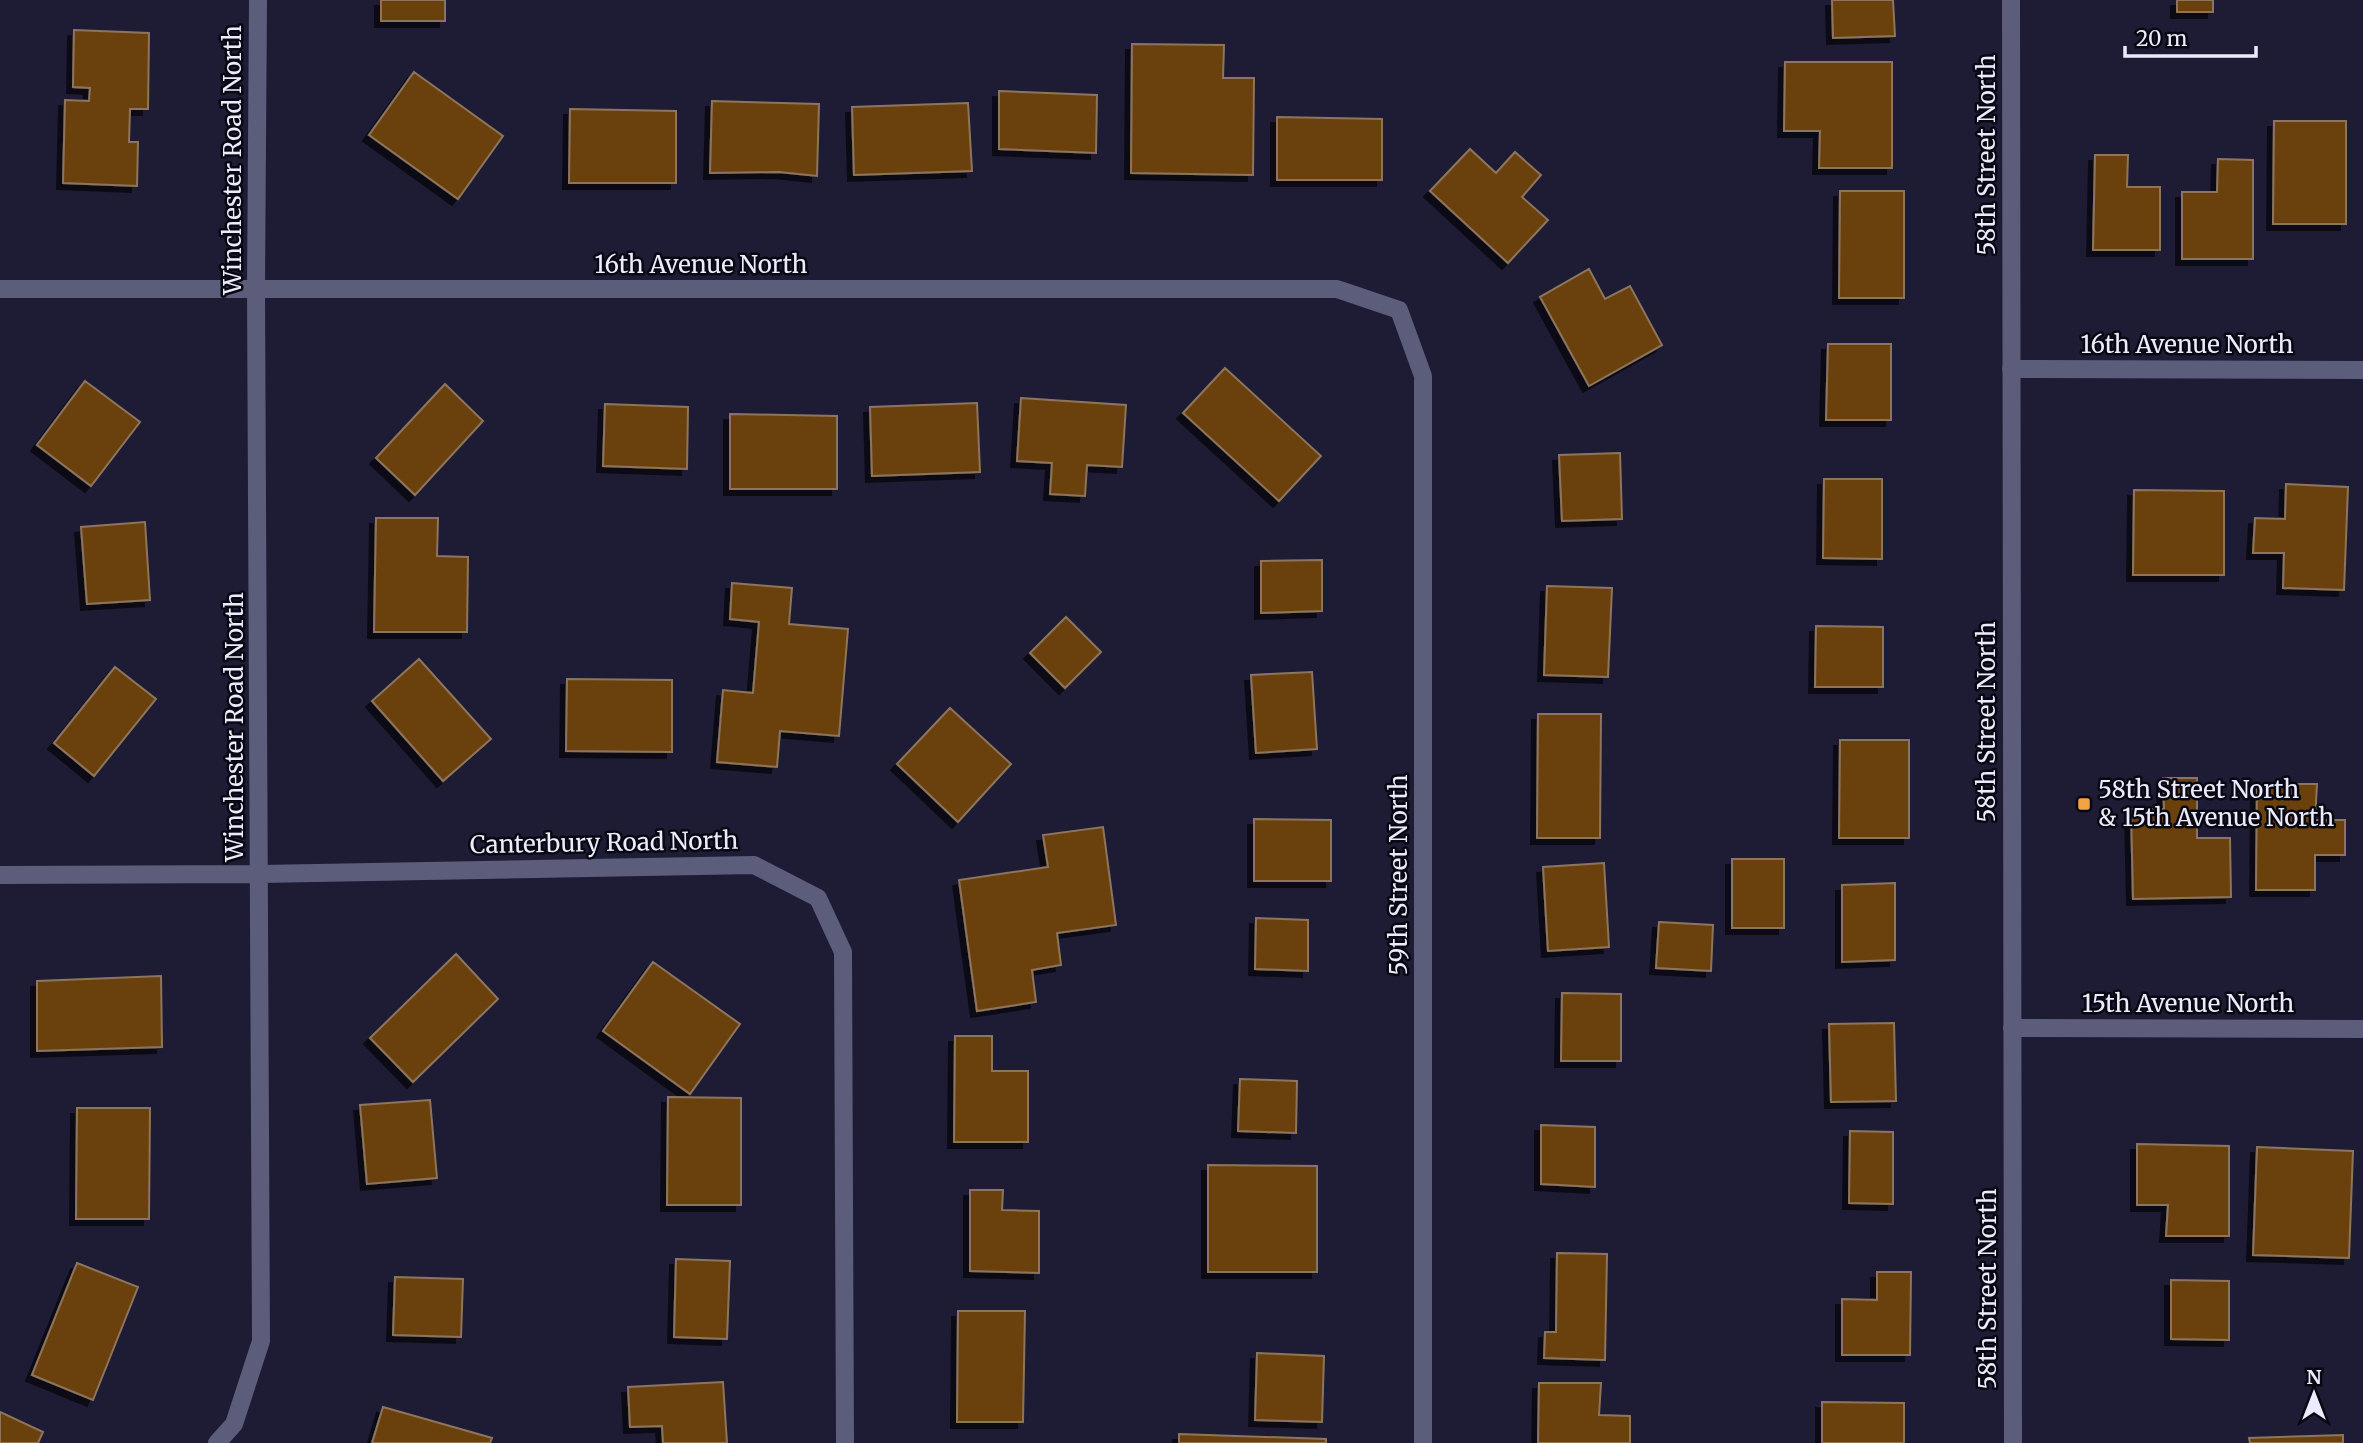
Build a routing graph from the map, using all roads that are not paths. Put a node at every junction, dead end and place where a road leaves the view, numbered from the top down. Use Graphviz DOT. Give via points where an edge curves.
graph roads {
  1 [pos="258,0"];
  2 [pos="2011,0"];
  3 [pos="0,289"];
  4 [pos="256,289"];
  5 [pos="1399,310"];
  6 [pos="2011,369"];
  7 [pos="2363,370"];
  8 [pos="260,874"];
  9 [pos="0,875"];
  10 [pos="2012,1028"];
  11 [pos="2363,1029"];
  12 [pos="217,1443"];
  13 [pos="845,1443"];
  14 [pos="1423,1443"];
  15 [pos="2012,1443"];
  1 -- 4 [label="street, Winchester Road North"];
  2 -- 6 [label="street, 58th Street North"];
  3 -- 4 [label="street, 16th Avenue North"];
  4 -- 5 [label="street, 16th Avenue North" via="1337,289"];
  4 -- 8 [label="street, Winchester Road North"];
  5 -- 14 [label="street, 59th Street North" via="1423,376"];
  6 -- 7 [label="street, 16th Avenue North"];
  6 -- 10 [label="street, 58th Street North"];
  8 -- 9 [label="street, Canterbury Road North"];
  8 -- 12 [label="street, Winchester Road North" via="261,1341 234,1424"];
  8 -- 13 [label="street, Canterbury Road North" via="754,865 818,898 843,952"];
  10 -- 11 [label="street, 15th Avenue North"];
  10 -- 15 [label="street, 58th Street North"];
}
